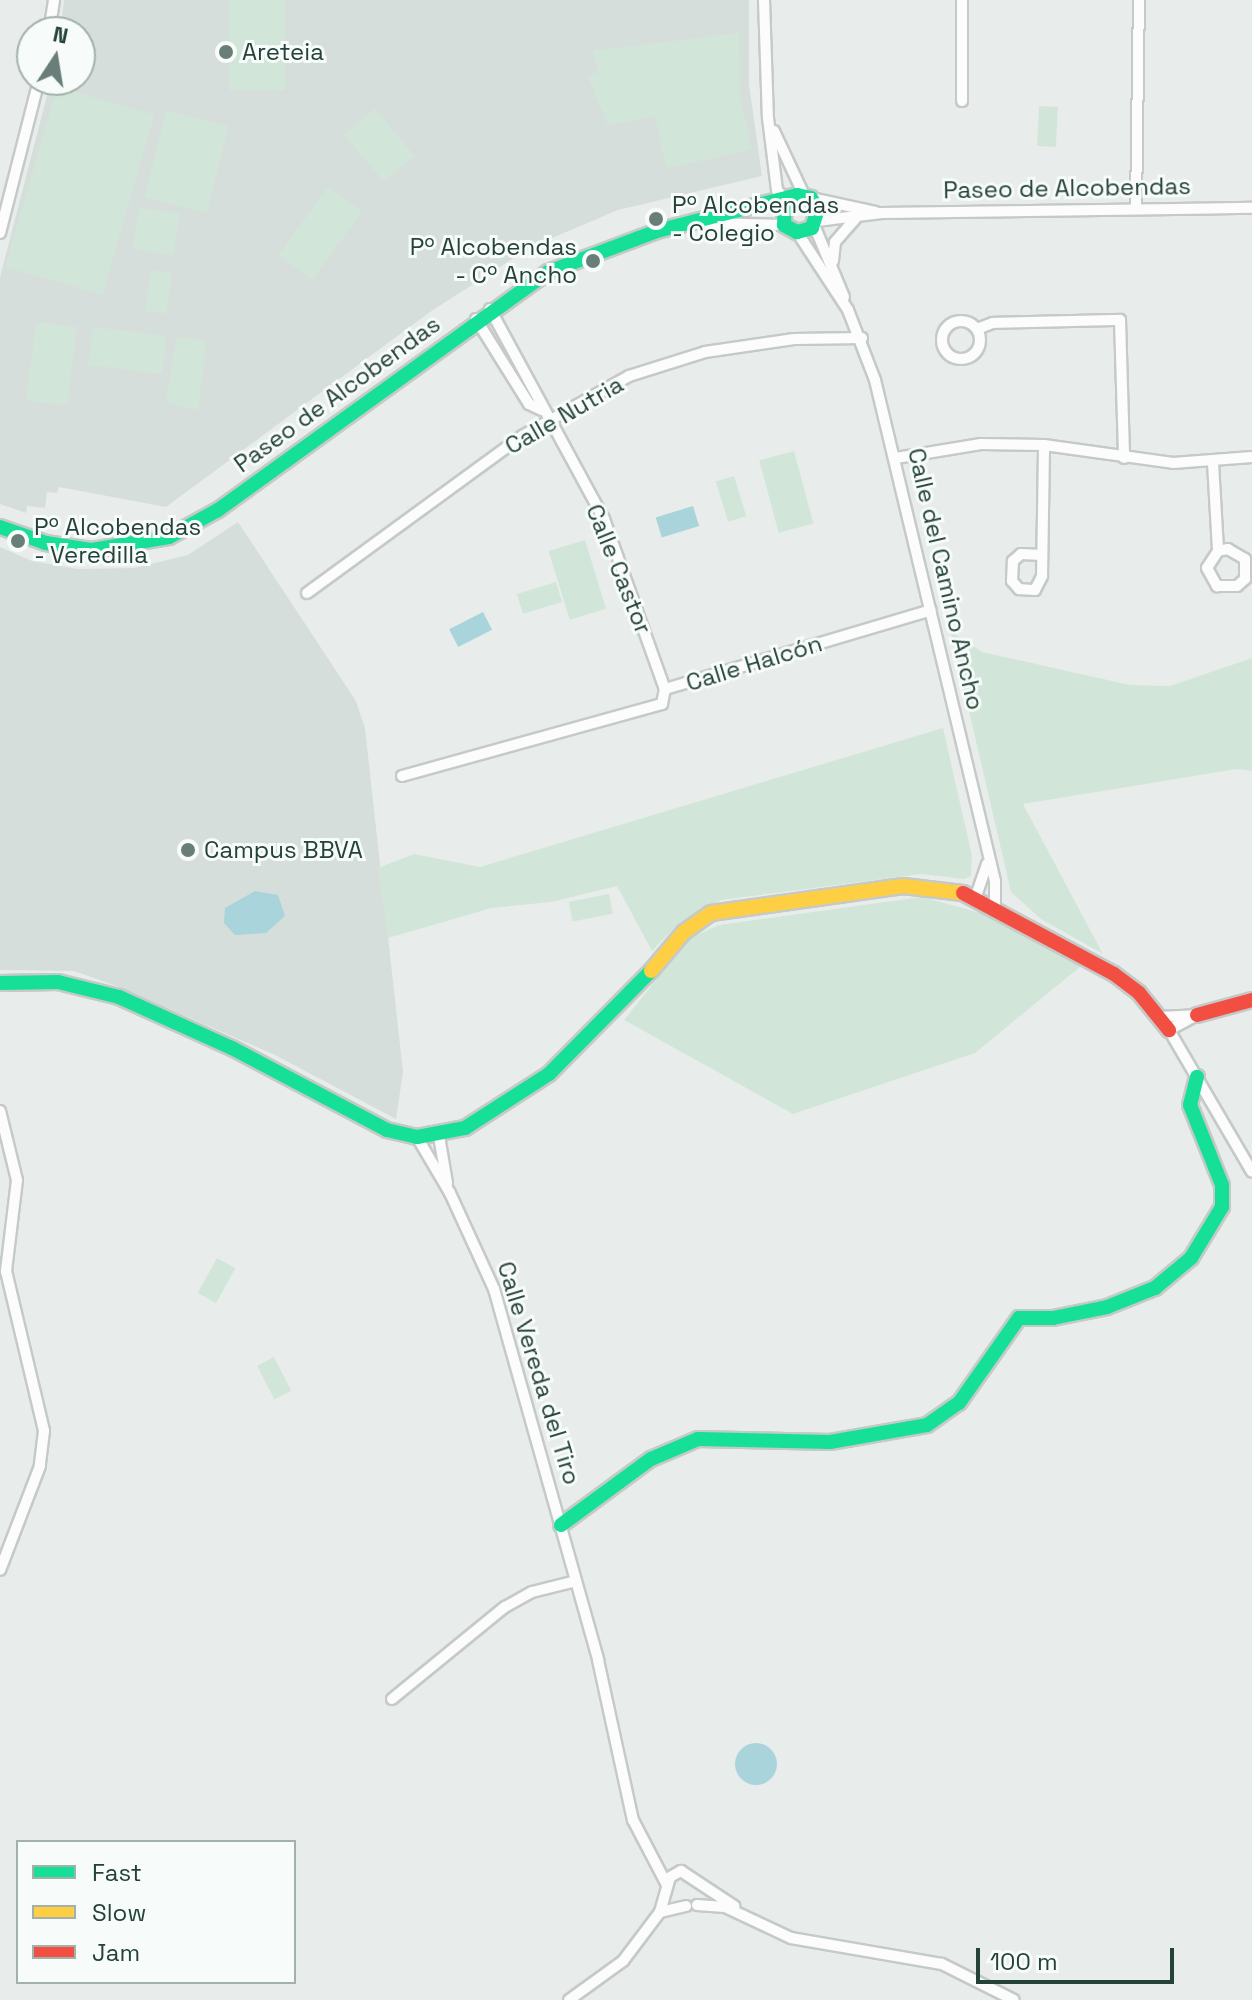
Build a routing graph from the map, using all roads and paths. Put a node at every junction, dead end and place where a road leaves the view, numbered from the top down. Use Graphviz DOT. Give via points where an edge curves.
graph roads {
  1 [pos="764,0"];
  2 [pos="962,0"];
  3 [pos="1139,0"];
  4 [pos="35,96"];
  5 [pos="962,101"];
  6 [pos="768,118"];
  7 [pos="807,197"];
  8 [pos="785,200"];
  9 [pos="1252,208"];
  10 [pos="1136,209"];
  11 [pos="882,213"];
  12 [pos="856,218"];
  13 [pos="691,223"];
  14 [pos="816,223"];
  15 [pos="791,228"];
  16 [pos="0,233"];
  17 [pos="833,263"];
  18 [pos="490,309"];
  19 [pos="848,310"];
  20 [pos="476,319"];
  21 [pos="977,329"];
  22 [pos="862,338"];
  23 [pos="545,415"];
  24 [pos="1044,445"];
  25 [pos="1252,457"];
  26 [pos="896,458"];
  27 [pos="1124,458"];
  28 [pos="1213,463"];
  29 [pos="0,527"];
  30 [pos="1218,551"];
  31 [pos="1042,555"];
  32 [pos="307,593"];
  33 [pos="931,610"];
  34 [pos="665,689"];
  35 [pos="402,776"];
  36 [pos="987,862"];
  37 [pos="976,896"];
  38 [pos="995,905"];
  39 [pos="0,983"];
  40 [pos="1252,1000"];
  41 [pos="1197,1015"];
  42 [pos="1160,1017"];
  43 [pos="1169,1030"];
  44 [pos="1197,1077"];
  45 [pos="0,1111"];
  46 [pos="439,1136"];
  47 [pos="417,1137"];
  48 [pos="1252,1172"];
  49 [pos="450,1193"];
  50 [pos="561,1525"];
  51 [pos="0,1570"];
  52 [pos="576,1581"];
  53 [pos="392,1699"];
  54 [pos="651,1854"];
  55 [pos="681,1871"];
  56 [pos="702,1886"];
  57 [pos="667,1887"];
  58 [pos="692,1906"];
  59 [pos="660,1912"];
  60 [pos="744,1915"];
  61 [pos="569,2000"];
  62 [pos="1014,2000"];
  1 -- 6 [label="street"];
  2 -- 5 [label="street"];
  3 -- 10 [label="street"];
  4 -- 16 [label="street"];
  6 -- 7 [label="street"];
  6 -- 8 [label="street" via="777,190"];
  7 -- 8 [label="street, Paseo de Alcobendas"];
  7 -- 11 [label="street, Paseo de Alcobendas"];
  7 -- 14 [label="street" via="818,209"];
  8 -- 13 [label="street, Paseo de Alcobendas"];
  8 -- 15 [label="street"];
  9 -- 10 [label="street, Paseo de Alcobendas"];
  10 -- 11 [label="street, Paseo de Alcobendas"];
  11 -- 12 [label="street, Paseo de Alcobendas"];
  12 -- 14 [label="street, Paseo de Alcobendas"];
  12 -- 17 [label="street" via="835,242"];
  13 -- 15 [label="street, Paseo de Alcobendas"];
  13 -- 18 [label="street, Paseo de Alcobendas" via="604,248 548,272"];
  14 -- 15 [label="street"];
  14 -- 17 [label="street, Calle del Camino Ancho"];
  15 -- 19 [label="street, Calle del Camino Ancho"];
  17 -- 19 [label="street, Calle del Camino Ancho"];
  18 -- 20 [label="street, Paseo de Alcobendas"];
  18 -- 23 [label="street, Calle Castor"];
  19 -- 22 [label="street, Calle del Camino Ancho"];
  20 -- 23 [label="street, Calle Castor" via="529,404"];
  20 -- 29 [label="street, Paseo de Alcobendas" via="218,510 169,537 92,550 46,543"];
  21 -- 27 [label="street" via="993,323 1120,320"];
  22 -- 23 [label="street, Calle Nutria" via="794,339 705,352 629,376"];
  22 -- 26 [label="street, Calle del Camino Ancho"];
  23 -- 32 [label="street, Calle Nutria"];
  23 -- 34 [label="street, Calle Castor" via="604,519"];
  24 -- 26 [label="street" via="981,444"];
  24 -- 27 [label="street"];
  24 -- 31 [label="street"];
  25 -- 28 [label="street"];
  26 -- 33 [label="street, Calle del Camino Ancho"];
  27 -- 28 [label="street"];
  28 -- 30 [label="street"];
  33 -- 34 [label="street, Calle Halcón"];
  33 -- 36 [label="street, Calle del Camino Ancho"];
  34 -- 35 [label="street, Calle Halcón" via="662,704"];
  36 -- 37 [label="street"];
  36 -- 38 [label="street, Calle del Camino Ancho" via="995,881"];
  37 -- 38 [label="street"];
  37 -- 46 [label="street" via="903,886 711,913 684,932 618,1009 549,1074 479,1121"];
  38 -- 42 [label="street" via="1114,974"];
  39 -- 47 [label="street" via="58,982 119,997 232,1048 387,1130"];
  40 -- 41 [label="street"];
  41 -- 42 [label="street"];
  41 -- 43 [label="street"];
  42 -- 43 [label="street"];
  43 -- 44 [label="street"];
  44 -- 48 [label="street"];
  44 -- 50 [label="street, Calle Vereda del Tiro" via="1190,1105 1222,1185 1222,1207 1191,1258 1155,1288 1107,1307 1053,1318 1019,1318 959,1403 927,1425 830,1442 698,1439 651,1459"];
  45 -- 51 [label="street" via="17,1180 6,1271 44,1431 40,1466"];
  46 -- 47 [label="street"];
  46 -- 49 [label="street, Calle Vereda del Tiro"];
  47 -- 49 [label="street, Calle Vereda del Tiro"];
  49 -- 50 [label="street, Calle Vereda del Tiro" via="494,1289"];
  50 -- 52 [label="street, Calle Vereda del Tiro"];
  52 -- 53 [label="street" via="532,1592 505,1607"];
  52 -- 54 [label="street, Calle Vereda del Tiro" via="633,1820"];
  54 -- 55 [label="street"];
  54 -- 57 [label="street, Calle Vereda del Tiro"];
  55 -- 56 [label="street"];
  55 -- 57 [label="street"];
  56 -- 58 [label="street"];
  56 -- 60 [label="street"];
  57 -- 58 [label="street, Calle Vereda del Tiro"];
  57 -- 59 [label="street"];
  58 -- 59 [label="street"];
  58 -- 60 [label="street" via="717,1905"];
  59 -- 61 [label="street" via="623,1961"];
  60 -- 62 [label="street" via="791,1938 942,1964"];
}
